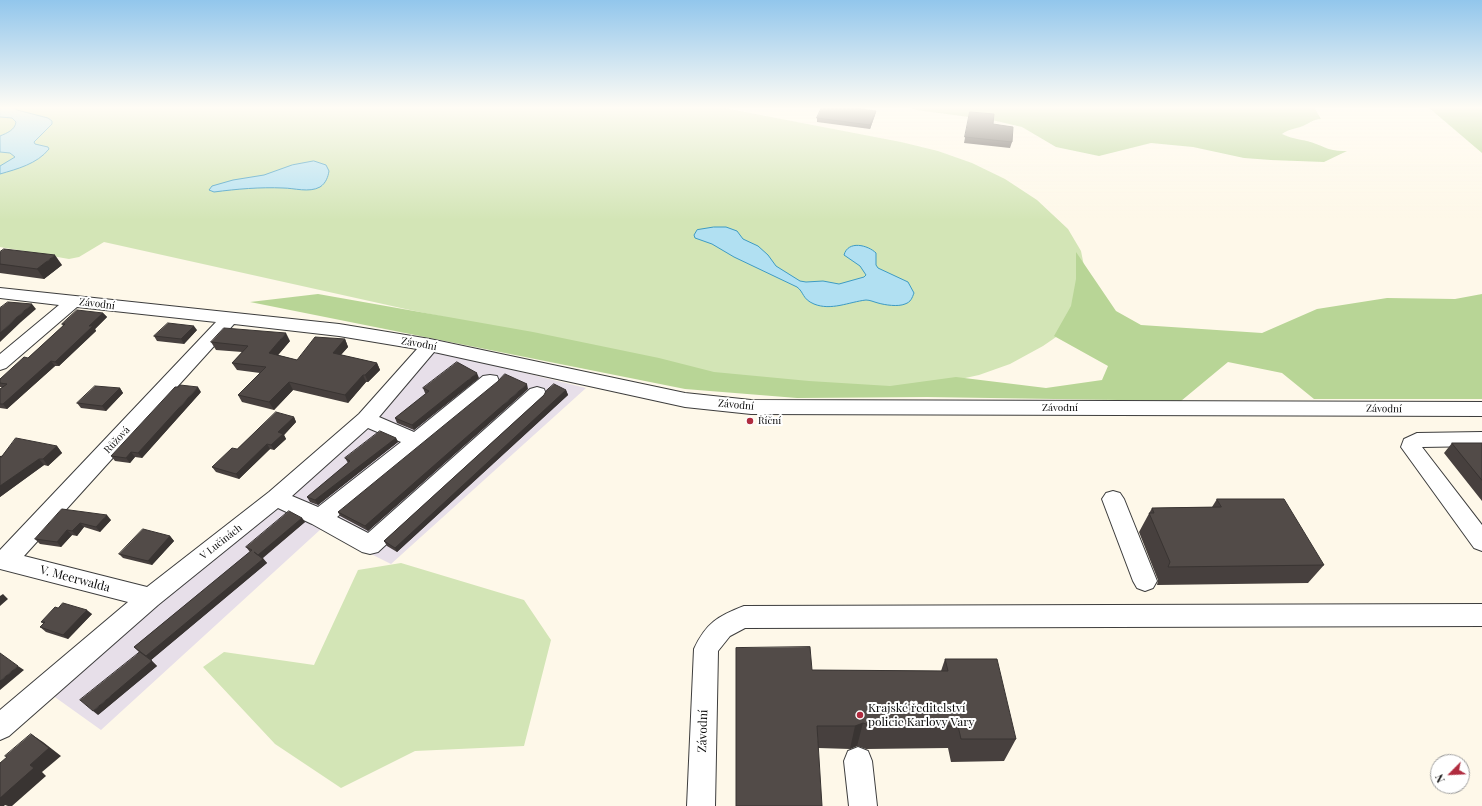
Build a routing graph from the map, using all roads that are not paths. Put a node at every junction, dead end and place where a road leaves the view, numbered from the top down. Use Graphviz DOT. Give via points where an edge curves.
graph roads {
  1 [pos="0,293"];
  2 [pos="73,301"];
  3 [pos="229,319"];
  4 [pos="430,345"];
  5 [pos="0,364"];
  6 [pos="490,381"];
  7 [pos="537,394"];
  8 [pos="1482,409"];
  9 [pos="366,419"];
  10 [pos="1482,439"];
  11 [pos="417,441"];
  12 [pos="276,498"];
  13 [pos="1113,499"];
  14 [pos="320,518"];
  15 [pos="1482,542"];
  16 [pos="2,560"];
  17 [pos="1145,581"];
  18 [pos="150,598"];
  19 [pos="1482,616"];
  20 [pos="0,727"];
  21 [pos="858,761"];
  22 [pos="700,806"];
  23 [pos="863,806"];
  1 -- 2 [label="street, Závodní"];
  2 -- 3 [label="street, Závodní"];
  2 -- 5 [label="street"];
  3 -- 4 [label="street, Závodní" via="339,330"];
  3 -- 16 [label="street, Růžová"];
  4 -- 8 [label="street, Závodní" via="685,400 751,407"];
  4 -- 9 [label="street, V Lučinách"];
  6 -- 11 [label="street"];
  7 -- 14 [label="street" via="370,545"];
  9 -- 11 [label="street"];
  9 -- 12 [label="street, V Lučinách"];
  10 -- 15 [label="street" via="1417,440 1411,447"];
  11 -- 14 [label="street"];
  12 -- 14 [label="street"];
  12 -- 18 [label="street, V Lučinách"];
  13 -- 17 [label="street"];
  16 -- 18 [label="street, V. Meerwalda"];
  18 -- 20 [label="street, V Lučinách"];
  19 -- 22 [label="street, Závodní" via="744,617 729,622 714,633 706,649"];
  21 -- 23 [label="street"];
}
